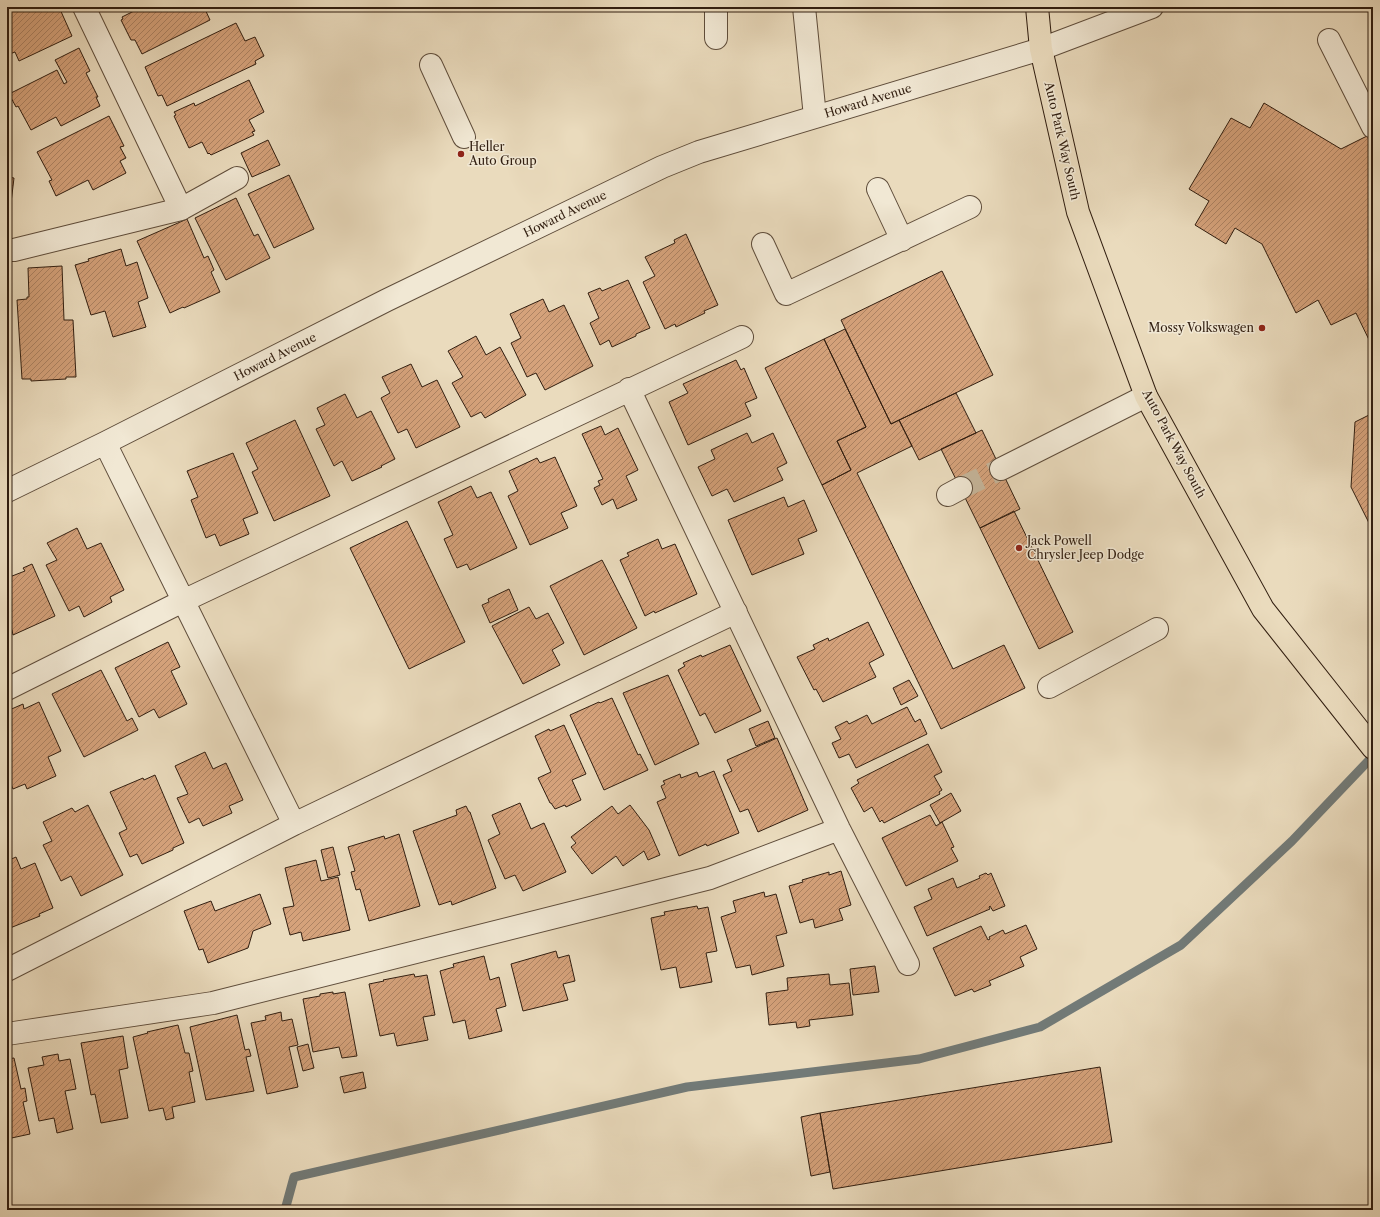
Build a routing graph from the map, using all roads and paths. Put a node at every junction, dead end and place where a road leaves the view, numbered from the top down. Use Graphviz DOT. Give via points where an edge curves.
graph roads {
  1 [pos="84,7"];
  2 [pos="716,7"];
  3 [pos="804,7"];
  4 [pos="1037,7"];
  5 [pos="1152,7"];
  6 [pos="716,38"];
  7 [pos="1329,40"];
  8 [pos="1041,49"];
  9 [pos="431,65"];
  10 [pos="815,117"];
  11 [pos="1373,127"];
  12 [pos="464,137"];
  13 [pos="237,178"];
  14 [pos="878,189"];
  15 [pos="970,207"];
  16 [pos="181,209"];
  17 [pos="902,240"];
  18 [pos="762,244"];
  19 [pos="7,250"];
  20 [pos="742,337"];
  21 [pos="629,390"];
  22 [pos="1146,396"];
  23 [pos="105,443"];
  24 [pos="1001,469"];
  25 [pos="7,491"];
  26 [pos="183,601"];
  27 [pos="736,612"];
  28 [pos="1157,629"];
  29 [pos="1049,687"];
  30 [pos="7,689"];
  31 [pos="1373,748"];
  32 [pos="294,824"];
  33 [pos="840,829"];
  34 [pos="908,964"];
  35 [pos="7,970"];
  36 [pos="7,1034"];
  1 -- 16 [label="street"];
  2 -- 6 [label="street"];
  3 -- 10 [label="street"];
  4 -- 8 [label="main road, Auto Park Way South"];
  5 -- 8 [label="street, Howard Avenue"];
  7 -- 11 [label="street"];
  8 -- 10 [label="street, Howard Avenue"];
  8 -- 22 [label="main road, Auto Park Way South" via="1078,212"];
  9 -- 12 [label="street"];
  10 -- 23 [label="street, Howard Avenue" via="699,152 662,167 387,300"];
  13 -- 16 [label="street"];
  14 -- 17 [label="street"];
  15 -- 17 [label="street"];
  16 -- 19 [label="street"];
  17 -- 18 [label="street" via="786,294"];
  20 -- 21 [label="street"];
  21 -- 26 [label="street"];
  21 -- 27 [label="street"];
  22 -- 24 [label="street"];
  22 -- 31 [label="main road, Auto Park Way South" via="1263,609"];
  23 -- 25 [label="street, Howard Avenue"];
  23 -- 26 [label="street"];
  26 -- 30 [label="street"];
  26 -- 32 [label="street"];
  27 -- 32 [label="street"];
  27 -- 33 [label="street"];
  28 -- 29 [label="street"];
  32 -- 35 [label="street"];
  33 -- 34 [label="street"];
  33 -- 36 [label="street" via="710,878 213,1003"];
}
